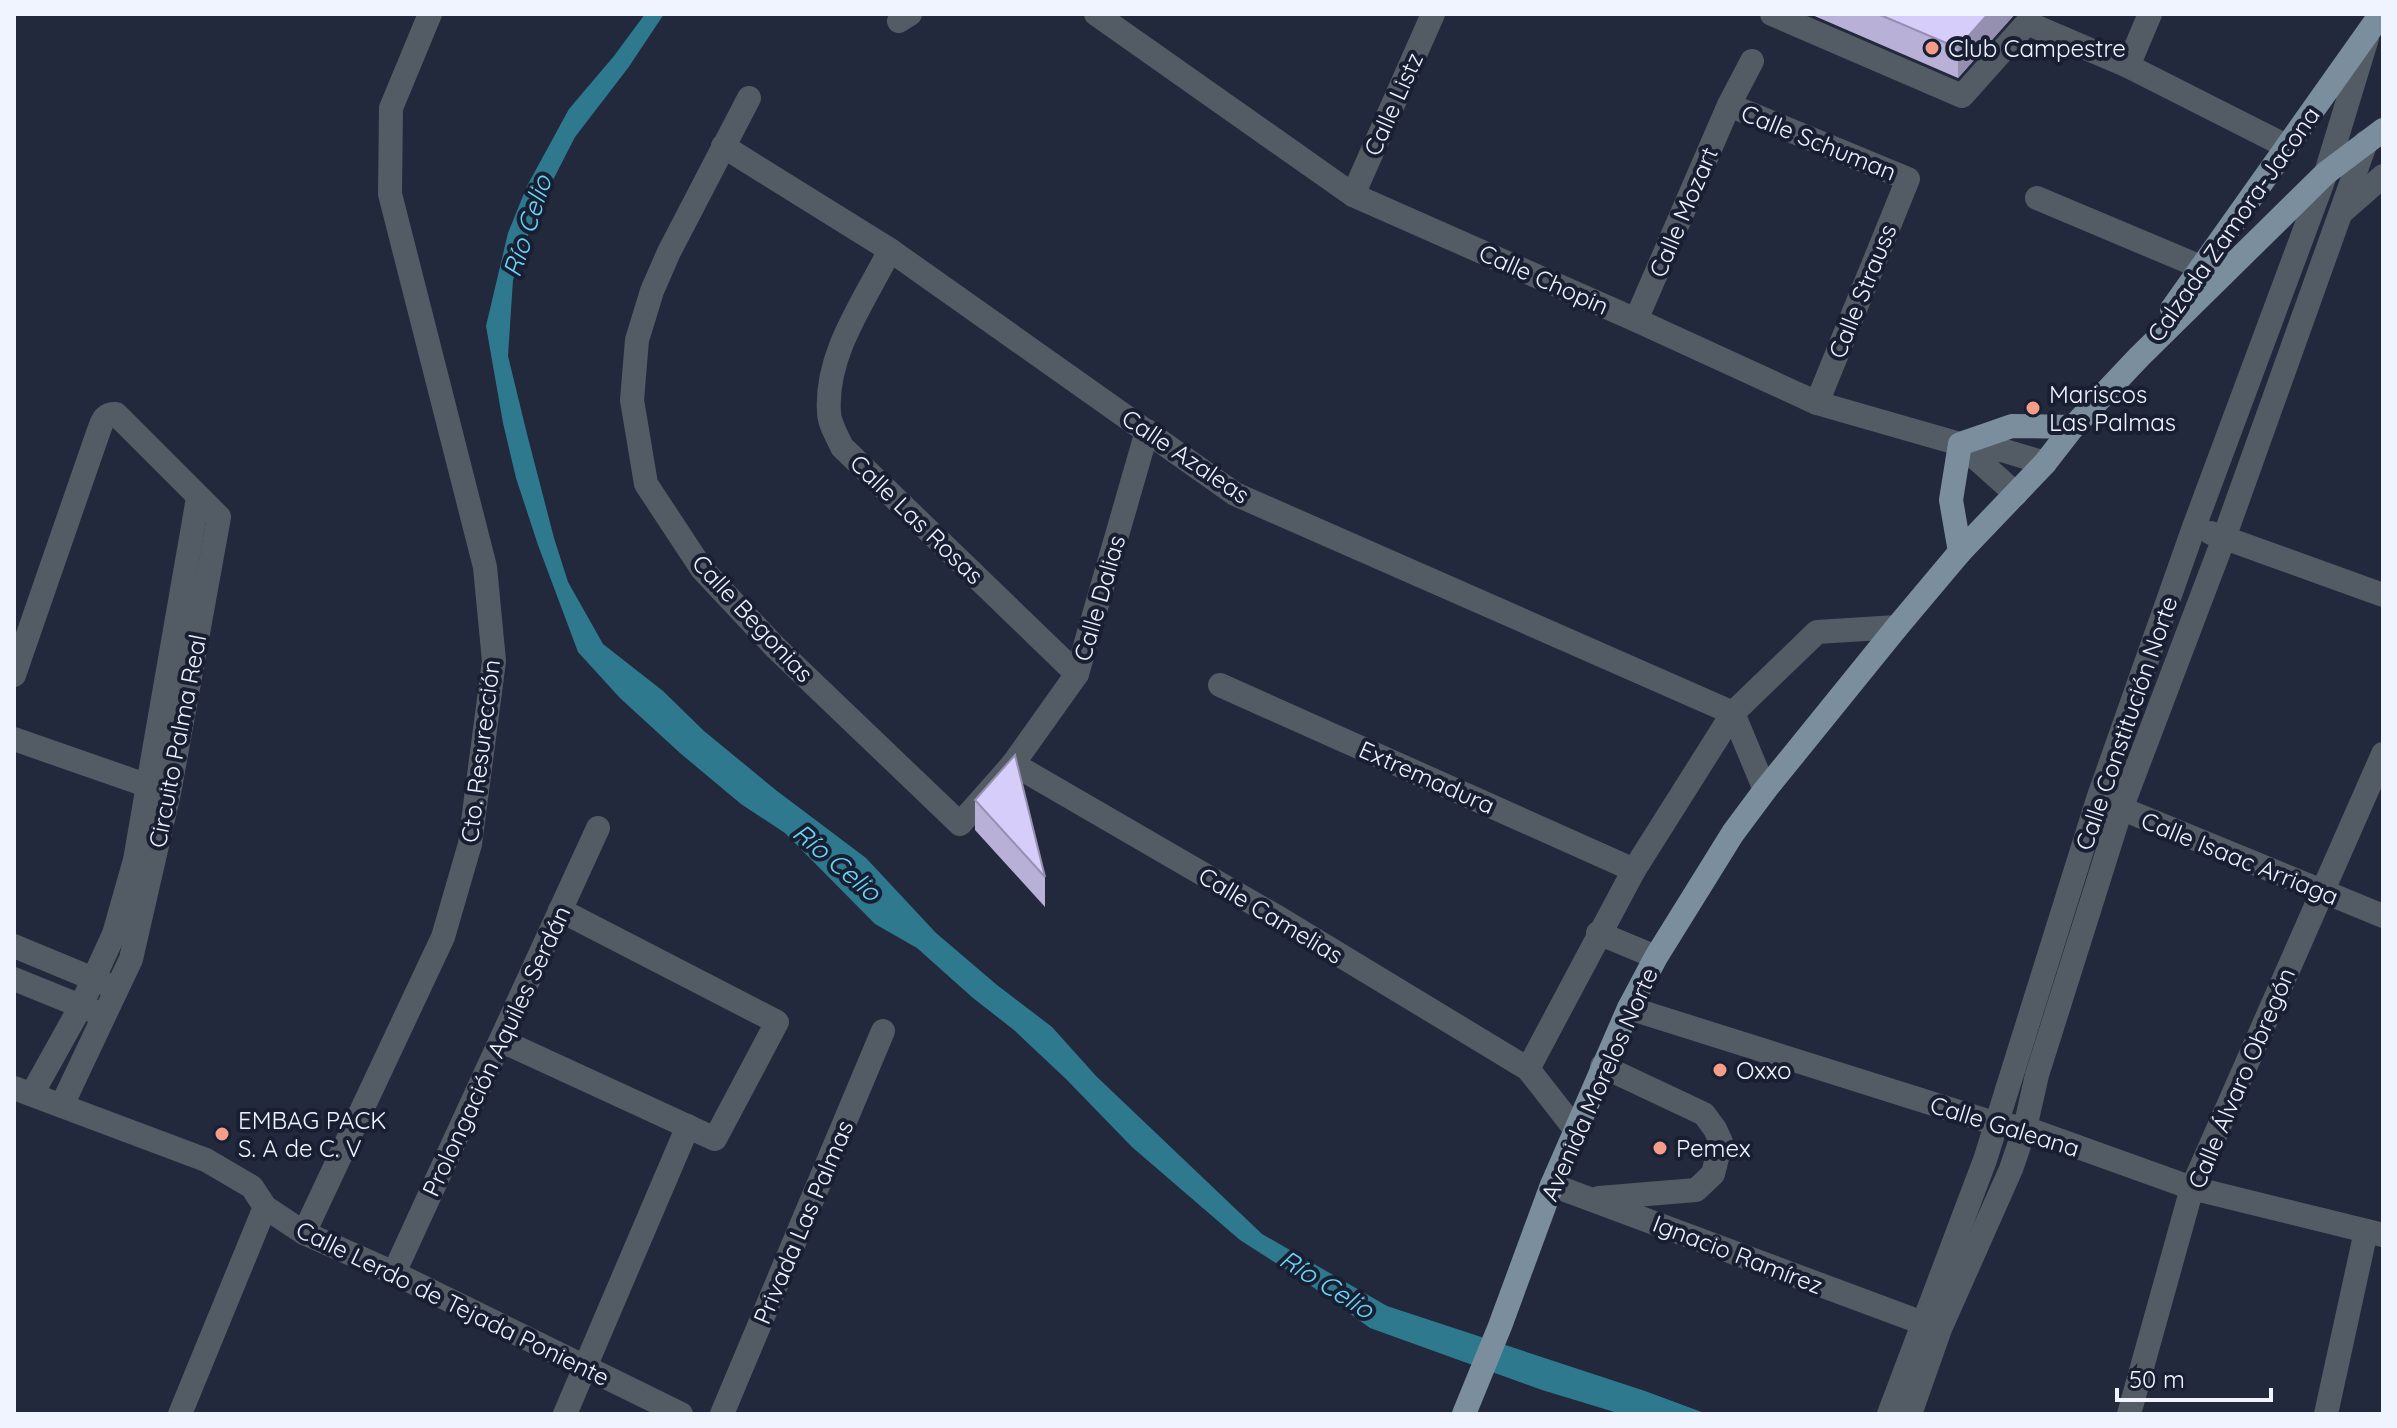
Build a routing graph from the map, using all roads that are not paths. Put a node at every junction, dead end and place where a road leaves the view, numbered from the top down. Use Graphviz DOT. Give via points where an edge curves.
graph roads {
  1 [pos="430,14"];
  2 [pos="1096,14"];
  3 [pos="1433,14"];
  4 [pos="1772,14"];
  5 [pos="2150,14"];
  6 [pos="2376,27"];
  7 [pos="1752,61"];
  8 [pos="2128,66"];
  9 [pos="749,98"];
  10 [pos="1729,105"];
  11 [pos="2374,136"];
  12 [pos="723,146"];
  13 [pos="2286,146"];
  14 [pos="2326,173"];
  15 [pos="1908,179"];
  16 [pos="2382,179"];
  17 [pos="1353,195"];
  18 [pos="2037,198"];
  19 [pos="2341,212"];
  20 [pos="2308,216"];
  21 [pos="890,250"];
  22 [pos="2201,267"];
  23 [pos="1636,320"];
  24 [pos="2139,357"];
  25 [pos="1817,403"];
  26 [pos="2073,427"];
  27 [pos="1147,431"];
  28 [pos="1960,444"];
  29 [pos="2045,463"];
  30 [pos="2016,494"];
  31 [pos="2194,527"];
  32 [pos="2224,538"];
  33 [pos="1960,552"];
  34 [pos="2383,595"];
  35 [pos="1897,627"];
  36 [pos="1077,674"];
  37 [pos="14,675"];
  38 [pos="1220,685"];
  39 [pos="1733,713"];
  40 [pos="14,739"];
  41 [pos="2383,754"];
  42 [pos="1013,764"];
  43 [pos="159,790"];
  44 [pos="1765,790"];
  45 [pos="2098,799"];
  46 [pos="2121,809"];
  47 [pos="960,824"];
  48 [pos="598,828"];
  49 [pos="1634,870"];
  50 [pos="2322,891"];
  51 [pos="560,910"];
  52 [pos="2383,916"];
  53 [pos="1598,933"];
  54 [pos="14,946"];
  55 [pos="1656,957"];
  56 [pos="93,978"];
  57 [pos="14,979"];
  58 [pos="117,989"];
  59 [pos="81,1006"];
  60 [pos="1629,1008"];
  61 [pos="105,1016"];
  62 [pos="883,1031"];
  63 [pos="502,1041"];
  64 [pos="1602,1066"];
  65 [pos="1528,1069"];
  66 [pos="23,1091"];
  67 [pos="62,1105"];
  68 [pos="1997,1124"];
  69 [pos="688,1126"];
  70 [pos="2025,1128"];
  71 [pos="1575,1129"];
  72 [pos="1552,1185"];
  73 [pos="2192,1188"];
  74 [pos="1593,1199"];
  75 [pos="265,1207"];
  76 [pos="304,1233"];
  77 [pos="2374,1233"];
  78 [pos="394,1273"];
  79 [pos="1932,1326"];
  80 [pos="585,1367"];
  81 [pos="180,1414"];
  82 [pos="565,1414"];
  83 [pos="681,1414"];
  84 [pos="722,1414"];
  85 [pos="1464,1414"];
  86 [pos="1889,1414"];
  87 [pos="1910,1414"];
  88 [pos="2129,1414"];
  89 [pos="2326,1414"];
  1 -- 76 [label="street, Cto. Resurección" via="391,108 390,194 485,567 494,661 470,844 443,937"];
  2 -- 17 [label="street, Calle Chopin"];
  3 -- 17 [label="street, Calle Listz"];
  4 -- 8 [label="street" via="1962,96 2027,23"];
  5 -- 8 [label="street"];
  6 -- 13 [label="main road, Calzada Zamora-Jacona"];
  6 -- 14 [label="street, Calle Constitución Norte"];
  7 -- 10 [label="street, Calle Mozart"];
  8 -- 13 [label="street"];
  9 -- 12 [label="street, Calle Begonias"];
  10 -- 15 [label="street, Calle Schuman"];
  10 -- 23 [label="street, Calle Mozart"];
  11 -- 14 [label="main road, Calzada Zamora-Jacona"];
  11 -- 19 [label="street, Calle Constitución Norte"];
  12 -- 21 [label="street, Calle Azaleas"];
  12 -- 47 [label="street, Calle Begonias" via="669,252 637,340 632,400 646,484 702,569 775,647"];
  13 -- 22 [label="main road, Calzada Zamora-Jacona"];
  14 -- 20 [label="street, Calle Constitución Norte"];
  14 -- 24 [label="main road, Calzada Zamora-Jacona"];
  15 -- 25 [label="street, Calle Strauss"];
  16 -- 19 [label="street"];
  17 -- 23 [label="street, Calle Chopin"];
  18 -- 22 [label="street"];
  19 -- 20 [label="street"];
  19 -- 32 [label="street, Calle Constitución Norte"];
  20 -- 31 [label="street, Calle Constitución Norte"];
  21 -- 27 [label="street, Calle Azaleas"];
  21 -- 36 [label="street, Calle Las Rosas" via="835,356 828,415 842,447"];
  22 -- 24 [label="main road, Calzada Zamora-Jacona"];
  23 -- 25 [label="street, Calle Chopin"];
  24 -- 26 [label="main road, Avenida Morelos Norte"];
  25 -- 28 [label="street, Calle Chopin"];
  26 -- 28 [label="main road" via="2012,426"];
  26 -- 29 [label="main road, Avenida Morelos Norte"];
  27 -- 36 [label="street, Calle Dalias"];
  27 -- 39 [label="street, Calle Azaleas" via="1235,494"];
  28 -- 29 [label="street"];
  28 -- 30 [label="street, Calle Chopin"];
  28 -- 33 [label="main road" via="1951,500"];
  29 -- 30 [label="main road, Avenida Morelos Norte"];
  30 -- 33 [label="main road, Avenida Morelos Norte"];
  31 -- 32 [label="street"];
  31 -- 45 [label="street, Calle Constitución Norte"];
  32 -- 34 [label="street"];
  32 -- 46 [label="street, Calle Constitución Norte"];
  33 -- 35 [label="main road, Avenida Morelos Norte"];
  35 -- 39 [label="street" via="1817,632"];
  35 -- 44 [label="main road, Avenida Morelos Norte"];
  36 -- 42 [label="street, Calle Dalias"];
  37 -- 43 [label="street, Circuito Palma Real" via="105,417 116,414 198,498"];
  38 -- 49 [label="street, Extremadura"];
  39 -- 44 [label="street"];
  39 -- 49 [label="street"];
  40 -- 43 [label="street"];
  41 -- 50 [label="street, Calle Álvaro Obregón"];
  42 -- 47 [label="street, Calle Dalias"];
  42 -- 65 [label="street, Calle Camelias"];
  43 -- 56 [label="street, Circuito Palma Real" via="114,934"];
  43 -- 58 [label="street, Circuito Palma Real" via="131,959"];
  44 -- 55 [label="main road, Avenida Morelos Norte"];
  45 -- 46 [label="street, Calle Isaac Arriaga"];
  45 -- 68 [label="street, Calle Constitución Norte"];
  46 -- 50 [label="street, Calle Isaac Arriaga"];
  46 -- 70 [label="street, Calle Constitución Norte"];
  48 -- 51 [label="street, Prolongación Aquiles Serdán"];
  49 -- 53 [label="street"];
  50 -- 52 [label="street, Calle Isaac Arriaga"];
  50 -- 73 [label="street, Calle Álvaro Obregón"];
  51 -- 63 [label="street, Prolongación Aquiles Serdán"];
  51 -- 69 [label="street" via="777,1022 715,1139"];
  53 -- 55 [label="street"];
  53 -- 65 [label="street"];
  54 -- 56 [label="street"];
  55 -- 60 [label="main road, Avenida Morelos Norte"];
  56 -- 58 [label="street"];
  56 -- 59 [label="street, Circuito Palma Real"];
  57 -- 59 [label="street"];
  58 -- 61 [label="street, Circuito Palma Real"];
  59 -- 61 [label="street"];
  59 -- 66 [label="street, Circuito Palma Real"];
  60 -- 64 [label="main road, Avenida Morelos Norte"];
  60 -- 68 [label="street, Calle Galeana"];
  61 -- 67 [label="street, Circuito Palma Real"];
  62 -- 84 [label="street, Privada Las Palmas"];
  63 -- 69 [label="street"];
  63 -- 78 [label="street, Prolongación Aquiles Serdán"];
  64 -- 71 [label="main road, Avenida Morelos Norte"];
  64 -- 74 [label="street" via="1704,1114 1721,1142 1713,1174 1696,1190"];
  65 -- 71 [label="street"];
  66 -- 67 [label="street, Calle Lerdo de Tejada Poniente"];
  67 -- 75 [label="street, Calle Lerdo de Tejada Poniente" via="206,1160 252,1187"];
  68 -- 70 [label="street, Calle Galeana"];
  68 -- 79 [label="street, Calle Constitución Norte"];
  69 -- 80 [label="street"];
  70 -- 73 [label="street, Calle Galeana"];
  70 -- 79 [label="street, Calle Constitución Norte" via="2011,1169"];
  71 -- 72 [label="main road, Avenida Morelos Norte"];
  72 -- 74 [label="street, Ignacio Ramírez"];
  72 -- 85 [label="main road, Avenida Morelos Norte"];
  73 -- 77 [label="street, Calle Galeana"];
  73 -- 88 [label="street, Calle Álvaro Obregón"];
  74 -- 79 [label="street, Ignacio Ramírez"];
  75 -- 76 [label="street, Calle Lerdo de Tejada Poniente"];
  75 -- 81 [label="street"];
  76 -- 78 [label="street, Calle Lerdo de Tejada Poniente"];
  77 -- 89 [label="street"];
  78 -- 80 [label="street, Calle Lerdo de Tejada Poniente"];
  79 -- 86 [label="street, Calle Constitución Norte"];
  79 -- 87 [label="street, Calle Constitución Norte"];
  80 -- 82 [label="street"];
  80 -- 83 [label="street, Calle Lerdo de Tejada Poniente"];
}
